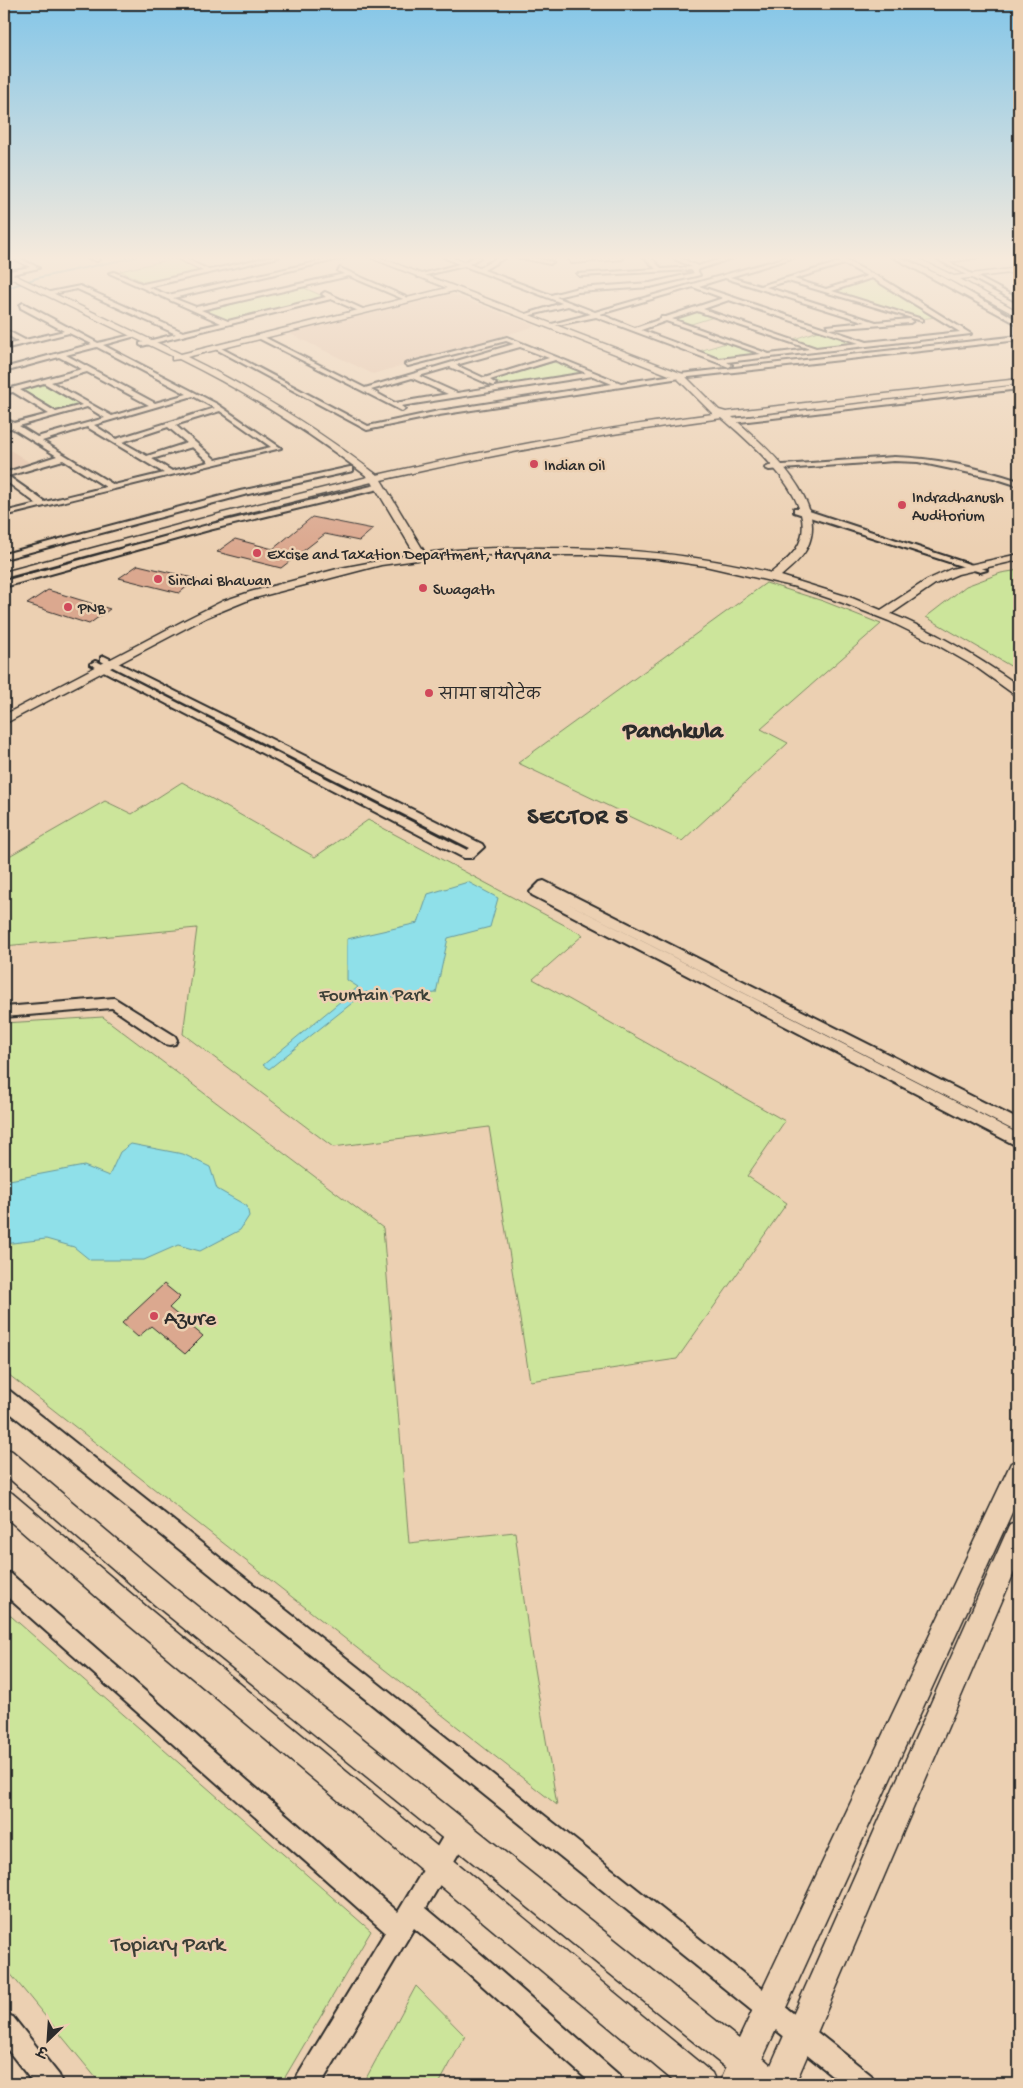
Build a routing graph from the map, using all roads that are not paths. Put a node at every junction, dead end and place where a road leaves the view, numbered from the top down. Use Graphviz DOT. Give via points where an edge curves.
graph roads {
  1 [pos="118,354"];
  2 [pos="169,354"];
  3 [pos="191,354"];
  4 [pos="229,354"];
  5 [pos="295,354"];
  6 [pos="444,354"];
  7 [pos="486,354"];
  8 [pos="547,354"];
  9 [pos="624,354"];
  10 [pos="702,354"];
  11 [pos="773,354"];
  12 [pos="875,354"];
  13 [pos="60,355"];
  14 [pos="768,355"];
  15 [pos="176,358"];
  16 [pos="556,358"];
  17 [pos="720,361"];
  18 [pos="408,364"];
  19 [pos="450,365"];
  20 [pos="4,370"];
  21 [pos="87,370"];
  22 [pos="739,370"];
  23 [pos="594,374"];
  24 [pos="1019,375"];
  25 [pos="414,376"];
  26 [pos="680,376"];
  27 [pos="484,380"];
  28 [pos="45,381"];
  29 [pos="1019,382"];
  30 [pos="622,386"];
  31 [pos="1019,387"];
  32 [pos="503,388"];
  33 [pos="14,390"];
  34 [pos="365,390"];
  35 [pos="4,392"];
  36 [pos="192,394"];
  37 [pos="455,395"];
  38 [pos="88,405"];
  39 [pos="154,405"];
  40 [pos="394,406"];
  41 [pos="220,409"];
  42 [pos="55,414"];
  43 [pos="720,415"];
  44 [pos="418,417"];
  45 [pos="111,418"];
  46 [pos="4,420"];
  47 [pos="169,424"];
  48 [pos="88,425"];
  49 [pos="13,426"];
  50 [pos="4,429"];
  51 [pos="36,440"];
  52 [pos="116,441"];
  53 [pos="193,444"];
  54 [pos="63,457"];
  55 [pos="146,459"];
  56 [pos="215,463"];
  57 [pos="775,469"];
  58 [pos="170,473"];
  59 [pos="4,476"];
  60 [pos="366,478"];
  61 [pos="1019,484"];
  62 [pos="112,487"];
  63 [pos="1019,489"];
  64 [pos="43,504"];
  65 [pos="797,510"];
  66 [pos="4,514"];
  67 [pos="807,514"];
  68 [pos="416,555"];
  69 [pos="4,557"];
  70 [pos="1019,557"];
  71 [pos="1019,563"];
  72 [pos="971,567"];
  73 [pos="4,568"];
  74 [pos="983,570"];
  75 [pos="4,575"];
  76 [pos="769,575"];
  77 [pos="4,584"];
  78 [pos="889,615"];
  79 [pos="103,664"];
  80 [pos="1019,684"];
  81 [pos="1019,692"];
  82 [pos="4,712"];
  83 [pos="4,720"];
  84 [pos="554,895"];
  85 [pos="584,911"];
  86 [pos="4,1012"];
  87 [pos="170,1040"];
  88 [pos="1019,1127"];
  89 [pos="1019,1141"];
  90 [pos="4,1397"];
  91 [pos="4,1459"];
  92 [pos="1019,1471"];
  93 [pos="4,1501"];
  94 [pos="1019,1534"];
  95 [pos="4,1581"];
  96 [pos="458,1833"];
  97 [pos="438,1866"];
  98 [pos="405,1920"];
  99 [pos="769,2011"];
  100 [pos="4,2026"];
  101 [pos="800,2036"];
  102 [pos="740,2074"];
  103 [pos="50,2084"];
  104 [pos="307,2084"];
  105 [pos="610,2084"];
  106 [pos="701,2084"];
  107 [pos="770,2084"];
  108 [pos="779,2084"];
  109 [pos="862,2084"];
  1 -- 36 [label="street"];
  2 -- 15 [label="street"];
  3 -- 15 [label="street"];
  4 -- 44 [label="street" via="367,428"];
  5 -- 34 [label="street"];
  6 -- 18 [label="street"];
  7 -- 19 [label="street"];
  8 -- 16 [label="street"];
  9 -- 26 [label="street"];
  10 -- 17 [label="street"];
  11 -- 14 [label="street"];
  12 -- 22 [label="street"];
  13 -- 20 [label="street"];
  13 -- 21 [label="street"];
  14 -- 17 [label="street"];
  15 -- 60 [label="street" via="288,423"];
  15 -- 60 [label="street" via="240,387 324,439"];
  16 -- 23 [label="street"];
  16 -- 27 [label="street"];
  17 -- 22 [label="street"];
  19 -- 25 [label="street"];
  19 -- 27 [label="street"];
  21 -- 28 [label="street"];
  21 -- 39 [label="street"];
  22 -- 26 [label="street"];
  23 -- 30 [label="street"];
  23 -- 32 [label="street"];
  24 -- 43 [label="street"];
  25 -- 34 [label="street"];
  25 -- 37 [label="street"];
  26 -- 30 [label="street"];
  26 -- 43 [label="street"];
  27 -- 32 [label="street"];
  28 -- 33 [label="street"];
  28 -- 38 [label="street"];
  29 -- 43 [label="street"];
  30 -- 44 [label="street"];
  31 -- 43 [label="street"];
  32 -- 37 [label="street"];
  33 -- 35 [label="street"];
  33 -- 42 [label="street"];
  34 -- 40 [label="street"];
  36 -- 39 [label="street"];
  36 -- 41 [label="street"];
  37 -- 40 [label="street"];
  38 -- 42 [label="street"];
  38 -- 45 [label="street"];
  39 -- 45 [label="street"];
  40 -- 44 [label="street"];
  41 -- 47 [label="street"];
  41 -- 56 [label="street" via="277,448"];
  42 -- 49 [label="street"];
  43 -- 57 [label="street"];
  43 -- 57 [label="street"];
  43 -- 60 [label="street" via="591,434"];
  45 -- 48 [label="street"];
  46 -- 49 [label="street"];
  47 -- 52 [label="street"];
  47 -- 53 [label="street"];
  48 -- 51 [label="street"];
  48 -- 52 [label="street"];
  49 -- 50 [label="street"];
  49 -- 51 [label="street"];
  51 -- 54 [label="street"];
  52 -- 55 [label="street"];
  53 -- 55 [label="street"];
  53 -- 56 [label="street"];
  54 -- 59 [label="street"];
  54 -- 62 [label="street"];
  55 -- 58 [label="street"];
  56 -- 58 [label="street"];
  57 -- 61 [label="street" via="894,459 918,460"];
  57 -- 63 [label="street" via="917,462 947,467"];
  57 -- 65 [label="street"];
  57 -- 67 [label="street" via="801,499"];
  58 -- 62 [label="street"];
  59 -- 64 [label="street"];
  60 -- 68 [label="street"];
  60 -- 69 [label="street" via="243,493"];
  60 -- 73 [label="street" via="212,511"];
  60 -- 75 [label="street"];
  60 -- 77 [label="street" via="199,530"];
  62 -- 64 [label="street"];
  64 -- 66 [label="street"];
  65 -- 67 [label="street"];
  65 -- 76 [label="street" via="798,533"];
  67 -- 72 [label="street"];
  67 -- 76 [label="street" via="807,534 802,547"];
  68 -- 76 [label="street" via="523,550 599,551 659,556"];
  68 -- 79 [label="street" via="282,584 241,598"];
  70 -- 72 [label="street"];
  71 -- 74 [label="street"];
  72 -- 74 [label="street"];
  72 -- 78 [label="street" via="931,582"];
  74 -- 78 [label="street" via="940,586"];
  76 -- 78 [label="street"];
  78 -- 80 [label="street" via="964,648"];
  78 -- 81 [label="street" via="959,653"];
  79 -- 79 [label="street" via="478,848 468,855"];
  79 -- 82 [label="street"];
  79 -- 83 [label="street"];
  84 -- 85 [label="street"];
  85 -- 88 [label="street"];
  85 -- 89 [label="street"];
  86 -- 87 [label="street" via="114,1003"];
  90 -- 99 [label="street"];
  91 -- 96 [label="street" via="164,1596"];
  92 -- 99 [label="street"];
  93 -- 97 [label="street"];
  94 -- 101 [label="street"];
  95 -- 98 [label="street"];
  96 -- 97 [label="street"];
  96 -- 102 [label="street"];
  97 -- 98 [label="street"];
  97 -- 106 [label="street"];
  98 -- 104 [label="street"];
  98 -- 105 [label="street" via="474,1963"];
  99 -- 101 [label="street"];
  99 -- 102 [label="street"];
  100 -- 103 [label="street"];
  101 -- 108 [label="street"];
  101 -- 109 [label="street"];
  102 -- 107 [label="street"];
}
